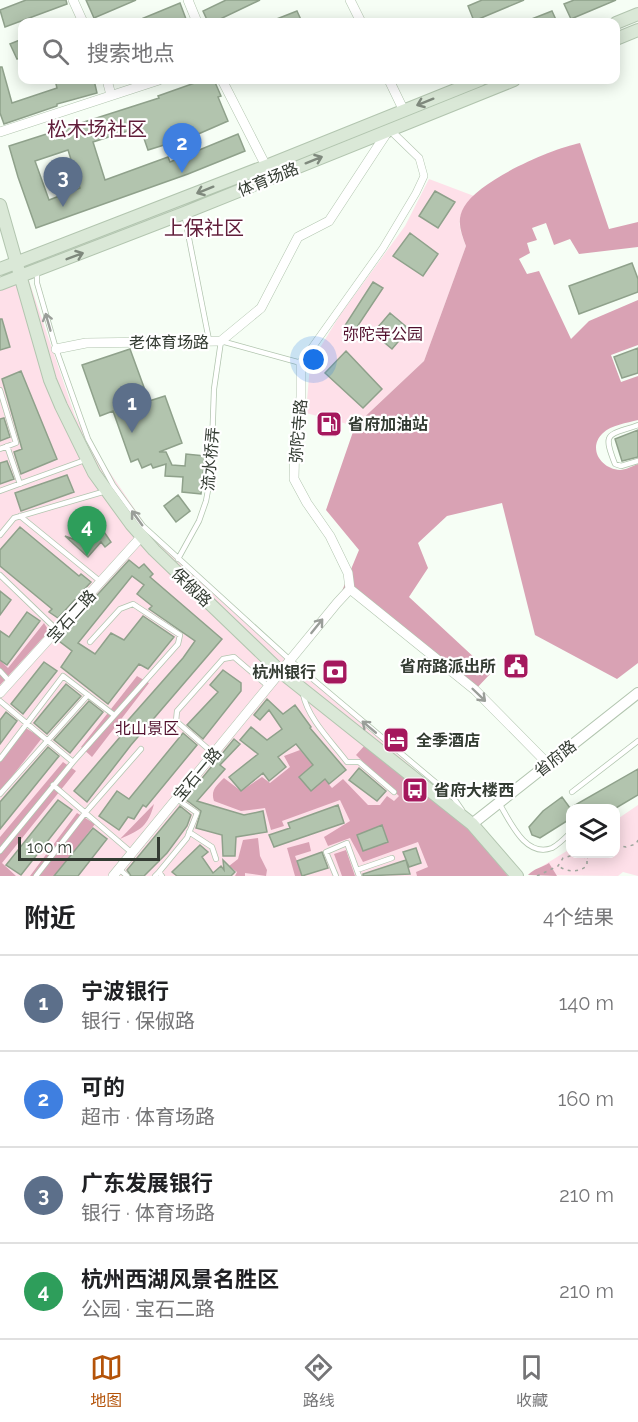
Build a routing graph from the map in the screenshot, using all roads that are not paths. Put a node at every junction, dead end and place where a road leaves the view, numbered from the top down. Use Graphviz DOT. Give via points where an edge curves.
graph roads {
  1 [pos="73,0"];
  2 [pos="188,0"];
  3 [pos="351,0"];
  4 [pos="638,14"];
  5 [pos="81,18"];
  6 [pos="195,18"];
  7 [pos="359,18"];
  8 [pos="620,21"];
  9 [pos="638,30"];
  10 [pos="620,37"];
  11 [pos="108,84"];
  12 [pos="146,84"];
  13 [pos="224,84"];
  14 [pos="391,84"];
  15 [pos="470,84"];
  16 [pos="504,84"];
  17 [pos="111,95"];
  18 [pos="404,111"];
  19 [pos="389,129"];
  20 [pos="0,132"];
  21 [pos="266,166"];
  22 [pos="0,205"];
  23 [pos="184,213"];
  24 [pos="17,263"];
  25 [pos="0,269"];
  26 [pos="37,270"];
  27 [pos="21,277"];
  28 [pos="0,284"];
  29 [pos="221,341"];
  30 [pos="209,342"];
  31 [pos="56,349"];
  32 [pos="301,363"];
  33 [pos="0,390"];
  34 [pos="2,402"];
  35 [pos="82,422"];
  36 [pos="638,425"];
  37 [pos="7,446"];
  38 [pos="0,449"];
  39 [pos="84,454"];
  40 [pos="638,461"];
  41 [pos="20,484"];
  42 [pos="0,491"];
  43 [pos="106,491"];
  44 [pos="20,516"];
  45 [pos="0,535"];
  46 [pos="141,537"];
  47 [pos="175,563"];
  48 [pos="0,575"];
  49 [pos="101,582"];
  50 [pos="350,589"];
  51 [pos="58,631"];
  52 [pos="90,642"];
  53 [pos="290,660"];
  54 [pos="0,671"];
  55 [pos="281,672"];
  56 [pos="10,682"];
  57 [pos="269,687"];
  58 [pos="301,688"];
  59 [pos="0,693"];
  60 [pos="638,693"];
  61 [pos="88,695"];
  62 [pos="0,701"];
  63 [pos="114,715"];
  64 [pos="27,724"];
  65 [pos="46,740"];
  66 [pos="638,741"];
  67 [pos="141,749"];
  68 [pos="214,754"];
  69 [pos="0,759"];
  70 [pos="73,762"];
  71 [pos="548,764"];
  72 [pos="53,785"];
  73 [pos="394,792"];
  74 [pos="572,792"];
  75 [pos="0,794"];
  76 [pos="177,798"];
  77 [pos="499,803"];
  78 [pos="86,813"];
  79 [pos="472,824"];
  80 [pos="189,832"];
  81 [pos="566,836"];
  82 [pos="0,851"];
  83 [pos="132,853"];
  84 [pos="392,858"];
  85 [pos="216,859"];
  86 [pos="357,870"];
  87 [pos="116,872"];
  88 [pos="159,875"];
  89 [pos="36,876"];
  90 [pos="127,876"];
  91 [pos="336,876"];
  92 [pos="359,876"];
  93 [pos="517,876"];
  1 -- 5 [label="street"];
  2 -- 6 [label="street"];
  3 -- 7 [label="street"];
  4 -- 8 [label="main road"];
  9 -- 10 [label="main road"];
  11 -- 17 [label="street"];
  12 -- 17 [label="street"];
  13 -- 21 [label="street"];
  14 -- 18 [label="street"];
  15 -- 18 [label="main road, 体育场路, one-way"];
  16 -- 19 [label="main road, 体育场路"];
  17 -- 20 [label="street"];
  18 -- 21 [label="main road, 体育场路"];
  23 -- 19 [label="main road, 体育场路, one-way"];
  19 -- 29 [label="street, 老体育场路" via="329,221 298,237 261,308"];
  19 -- 32 [label="street" via="419,158 424,176 382,248"];
  21 -- 24 [label="main road, 体育场路, one-way"];
  22 -- 24 [label="main road, 保俶路"];
  26 -- 23 [label="main road, 体育场路, one-way"];
  23 -- 30 [label="lane"];
  24 -- 25 [label="main road, 体育场路"];
  24 -- 27 [label="main road, 保俶路"];
  26 -- 27 [label="main road, 体育场路"];
  31 -- 26 [label="lane, one-way" via="37,283"];
  27 -- 28 [label="main road, 体育场路"];
  27 -- 39 [label="main road, 保俶路" via="50,380"];
  29 -- 30 [label="street, 老体育场路"];
  29 -- 32 [label="lane"];
  29 -- 47 [label="lane, 流水桥弄" via="209,483 199,521"];
  30 -- 31 [label="street, 老体育场路" via="86,342"];
  31 -- 35 [label="lane"];
  32 -- 50 [label="street, 弥陀寺路" via="294,479 339,554"];
  33 -- 34 [label="lane"];
  34 -- 37 [label="lane" via="16,443"];
  35 -- 39 [label="lane"];
  47 -- 35 [label="lane, one-way" via="113,485"];
  36 -- 40 [label="lane" via="608,439 615,464"];
  37 -- 38 [label="lane"];
  37 -- 41 [label="lane"];
  39 -- 41 [label="lane"];
  39 -- 43 [label="main road, 保俶路"];
  41 -- 42 [label="lane"];
  43 -- 44 [label="lane"];
  43 -- 46 [label="main road, 保俶路"];
  44 -- 45 [label="lane"];
  44 -- 49 [label="lane"];
  46 -- 47 [label="main road, 保俶路"];
  46 -- 49 [label="street, 宝石二路"];
  47 -- 53 [label="lane"];
  47 -- 55 [label="main road, 保俶路"];
  48 -- 51 [label="lane"];
  49 -- 51 [label="street, 宝石二路"];
  53 -- 50 [label="street, 宝石一路, one-way"];
  50 -- 71 [label="street, one-way" via="475,690"];
  51 -- 56 [label="street, 宝石二路"];
  52 -- 63 [label="lane" via="120,609 134,604 180,635 178,644"];
  53 -- 55 [label="street, 宝石一路"];
  79 -- 53 [label="lane, one-way" via="453,797"];
  54 -- 56 [label="lane"];
  55 -- 57 [label="street, 宝石一路"];
  55 -- 58 [label="main road, 保俶路"];
  56 -- 59 [label="street, 宝石二路"];
  57 -- 68 [label="street, 宝石一路"];
  57 -- 68 [label="lane" via="234,657 223,660 177,711 176,721"];
  58 -- 73 [label="lane" via="304,704 347,762 359,762"];
  58 -- 79 [label="main road, 保俶路"];
  60 -- 71 [label="street, 省府路"];
  61 -- 63 [label="lane"];
  61 -- 64 [label="lane" via="63,676"];
  61 -- 65 [label="lane"];
  62 -- 64 [label="lane"];
  63 -- 70 [label="lane"];
  64 -- 65 [label="lane"];
  64 -- 69 [label="lane"];
  65 -- 70 [label="lane"];
  65 -- 75 [label="lane"];
  66 -- 74 [label="lane"];
  67 -- 78 [label="lane"];
  68 -- 76 [label="street, 宝石一路"];
  70 -- 72 [label="lane"];
  71 -- 77 [label="street, 省府路"];
  72 -- 78 [label="lane"];
  72 -- 82 [label="lane"];
  76 -- 80 [label="lane" via="198,813"];
  76 -- 83 [label="street, 宝石一路"];
  77 -- 79 [label="street, 省府路"];
  77 -- 81 [label="lane" via="523,842 531,846 552,848"];
  78 -- 83 [label="lane"];
  78 -- 89 [label="lane"];
  79 -- 93 [label="main road, 保俶路"];
  80 -- 85 [label="lane" via="212,847"];
  80 -- 88 [label="lane"];
  83 -- 87 [label="street, 宝石一路"];
  84 -- 86 [label="lane"];
  86 -- 91 [label="lane" via="347,843 326,852"];
  86 -- 92 [label="lane"];
  87 -- 90 [label="lane"];
}
